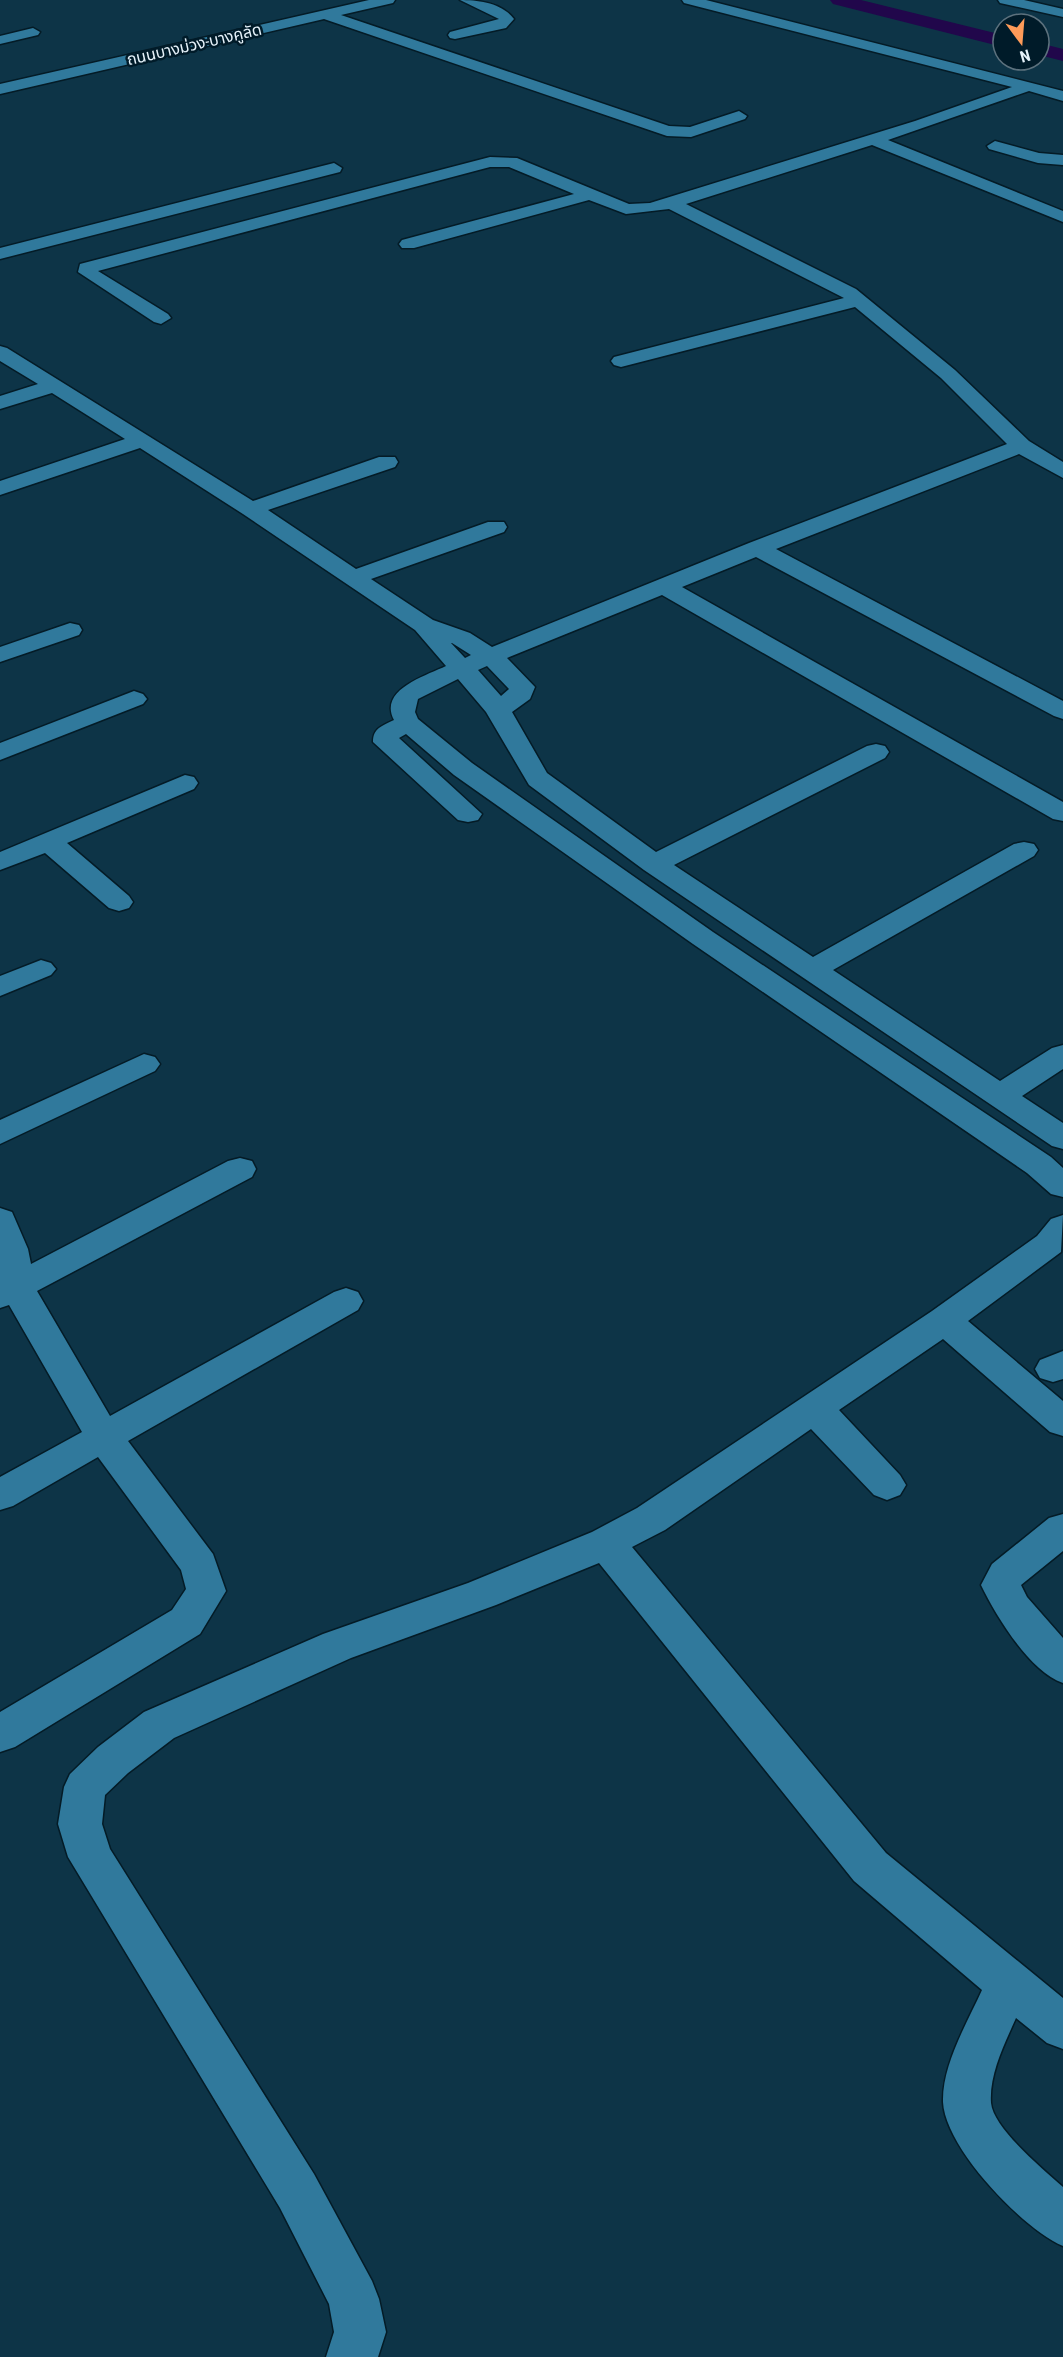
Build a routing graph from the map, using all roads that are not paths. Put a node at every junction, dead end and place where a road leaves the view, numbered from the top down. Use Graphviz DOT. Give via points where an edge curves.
graph roads {
  1 [pos="388,0"];
  2 [pos="467,0"];
  3 [pos="689,0"];
  4 [pos="1005,0"];
  5 [pos="286,6"];
  6 [pos="318,11"];
  7 [pos="1063,13"];
  8 [pos="33,32"];
  9 [pos="455,35"];
  10 [pos="0,40"];
  11 [pos="1028,86"];
  12 [pos="0,89"];
  13 [pos="1063,96"];
  14 [pos="739,116"];
  15 [pos="872,139"];
  16 [pos="995,146"];
  17 [pos="1063,160"];
  18 [pos="334,168"];
  19 [pos="592,194"];
  20 [pos="670,203"];
  21 [pos="1063,217"];
  22 [pos="408,244"];
  23 [pos="0,254"];
  24 [pos="856,301"];
  25 [pos="161,318"];
  26 [pos="0,352"];
  27 [pos="621,361"];
  28 [pos="53,386"];
  29 [pos="0,403"];
  30 [pos="141,441"];
  31 [pos="1021,446"];
  32 [pos="387,462"];
  33 [pos="1063,471"];
  34 [pos="0,488"];
  35 [pos="251,509"];
  36 [pos="496,526"];
  37 [pos="757,548"];
  38 [pos="355,577"];
  39 [pos="664,586"];
  40 [pos="424,625"];
  41 [pos="70,630"];
  42 [pos="0,655"];
  43 [pos="491,657"];
  44 [pos="461,668"];
  45 [pos="134,699"];
  46 [pos="498,710"];
  47 [pos="1063,711"];
  48 [pos="408,723"];
  49 [pos="0,752"];
  50 [pos="876,752"];
  51 [pos="185,783"];
  52 [pos="1063,813"];
  53 [pos="468,814"];
  54 [pos="49,842"];
  55 [pos="1024,850"];
  56 [pos="0,862"];
  57 [pos="654,864"];
  58 [pos="119,902"];
  59 [pos="41,969"];
  60 [pos="812,970"];
  61 [pos="0,987"];
  62 [pos="1063,1055"];
  63 [pos="144,1064"];
  64 [pos="1001,1095"];
  65 [pos="0,1133"];
  66 [pos="1063,1138"];
  67 [pos="240,1169"];
  68 [pos="1063,1186"];
  69 [pos="0,1220"];
  70 [pos="1058,1242"];
  71 [pos="8,1291"];
  72 [pos="346,1301"];
  73 [pos="944,1320"];
  74 [pos="814,1408"];
  75 [pos="1063,1422"];
  76 [pos="104,1437"];
  77 [pos="887,1485"];
  78 [pos="0,1495"];
  79 [pos="1063,1529"];
  80 [pos="606,1543"];
  81 [pos="1063,1666"];
  82 [pos="0,1734"];
  83 [pos="1008,1982"];
  84 [pos="1063,2027"];
  85 [pos="1063,2221"];
  86 [pos="352,2357"];
  1 -- 6 [label="street, ถนนบางม่วง-บางคูลัด"];
  2 -- 9 [label="street" via="507,19 501,25"];
  3 -- 11 [label="street"];
  4 -- 7 [label="street"];
  5 -- 6 [label="street"];
  6 -- 12 [label="street, ถนนบางม่วง-บางคูลัด"];
  6 -- 14 [label="street" via="667,131 691,132"];
  8 -- 10 [label="street"];
  11 -- 13 [label="street"];
  11 -- 15 [label="street"];
  15 -- 20 [label="street"];
  15 -- 21 [label="street"];
  16 -- 17 [label="street" via="1038,158"];
  18 -- 23 [label="street"];
  19 -- 20 [label="street" via="631,211"];
  19 -- 22 [label="street"];
  19 -- 25 [label="street" via="511,162 490,162 87,268 87,272"];
  20 -- 24 [label="street" via="804,268"];
  24 -- 27 [label="street"];
  24 -- 31 [label="street" via="948,374"];
  26 -- 28 [label="street"];
  28 -- 29 [label="street"];
  28 -- 30 [label="street"];
  30 -- 34 [label="street"];
  30 -- 35 [label="street"];
  31 -- 33 [label="street"];
  31 -- 37 [label="street"];
  32 -- 35 [label="street"];
  35 -- 38 [label="street"];
  36 -- 38 [label="street"];
  37 -- 39 [label="street"];
  37 -- 47 [label="street"];
  38 -- 40 [label="street"];
  39 -- 43 [label="street"];
  39 -- 52 [label="street"];
  40 -- 43 [label="street" via="461,638"];
  40 -- 44 [label="street" via="436,644"];
  41 -- 42 [label="street"];
  43 -- 44 [label="street"];
  43 -- 46 [label="street" via="522,687 521,694"];
  44 -- 46 [label="street"];
  44 -- 48 [label="street" via="409,694 402,712"];
  45 -- 49 [label="street"];
  46 -- 57 [label="street" via="523,760 538,778"];
  48 -- 53 [label="street" via="386,734 386,742"];
  48 -- 68 [label="street" via="463,769"];
  50 -- 57 [label="street"];
  51 -- 54 [label="street"];
  54 -- 56 [label="street"];
  54 -- 58 [label="street"];
  55 -- 60 [label="street"];
  57 -- 60 [label="street"];
  59 -- 61 [label="street"];
  60 -- 64 [label="street"];
  62 -- 64 [label="street"];
  63 -- 65 [label="street"];
  64 -- 66 [label="street"];
  67 -- 71 [label="street"];
  69 -- 71 [label="street" via="11,1249"];
  70 -- 73 [label="street"];
  71 -- 76 [label="street"];
  72 -- 76 [label="street"];
  73 -- 74 [label="street"];
  73 -- 75 [label="street"];
  74 -- 77 [label="street"];
  74 -- 80 [label="street" via="651,1518"];
  76 -- 78 [label="street"];
  76 -- 82 [label="street" via="199,1565 206,1591 186,1622"];
  79 -- 81 [label="street" via="1006,1575 1001,1585 1012,1608"];
  80 -- 83 [label="street" via="870,1867"];
  80 -- 86 [label="street" via="482,1594 337,1646 159,1725 112,1760 85,1787 80,1824 90,1857 297,2191 354,2299 360,2332"];
  83 -- 84 [label="street"];
  83 -- 85 [label="street" via="971,2077 966,2105 979,2139"];
}
